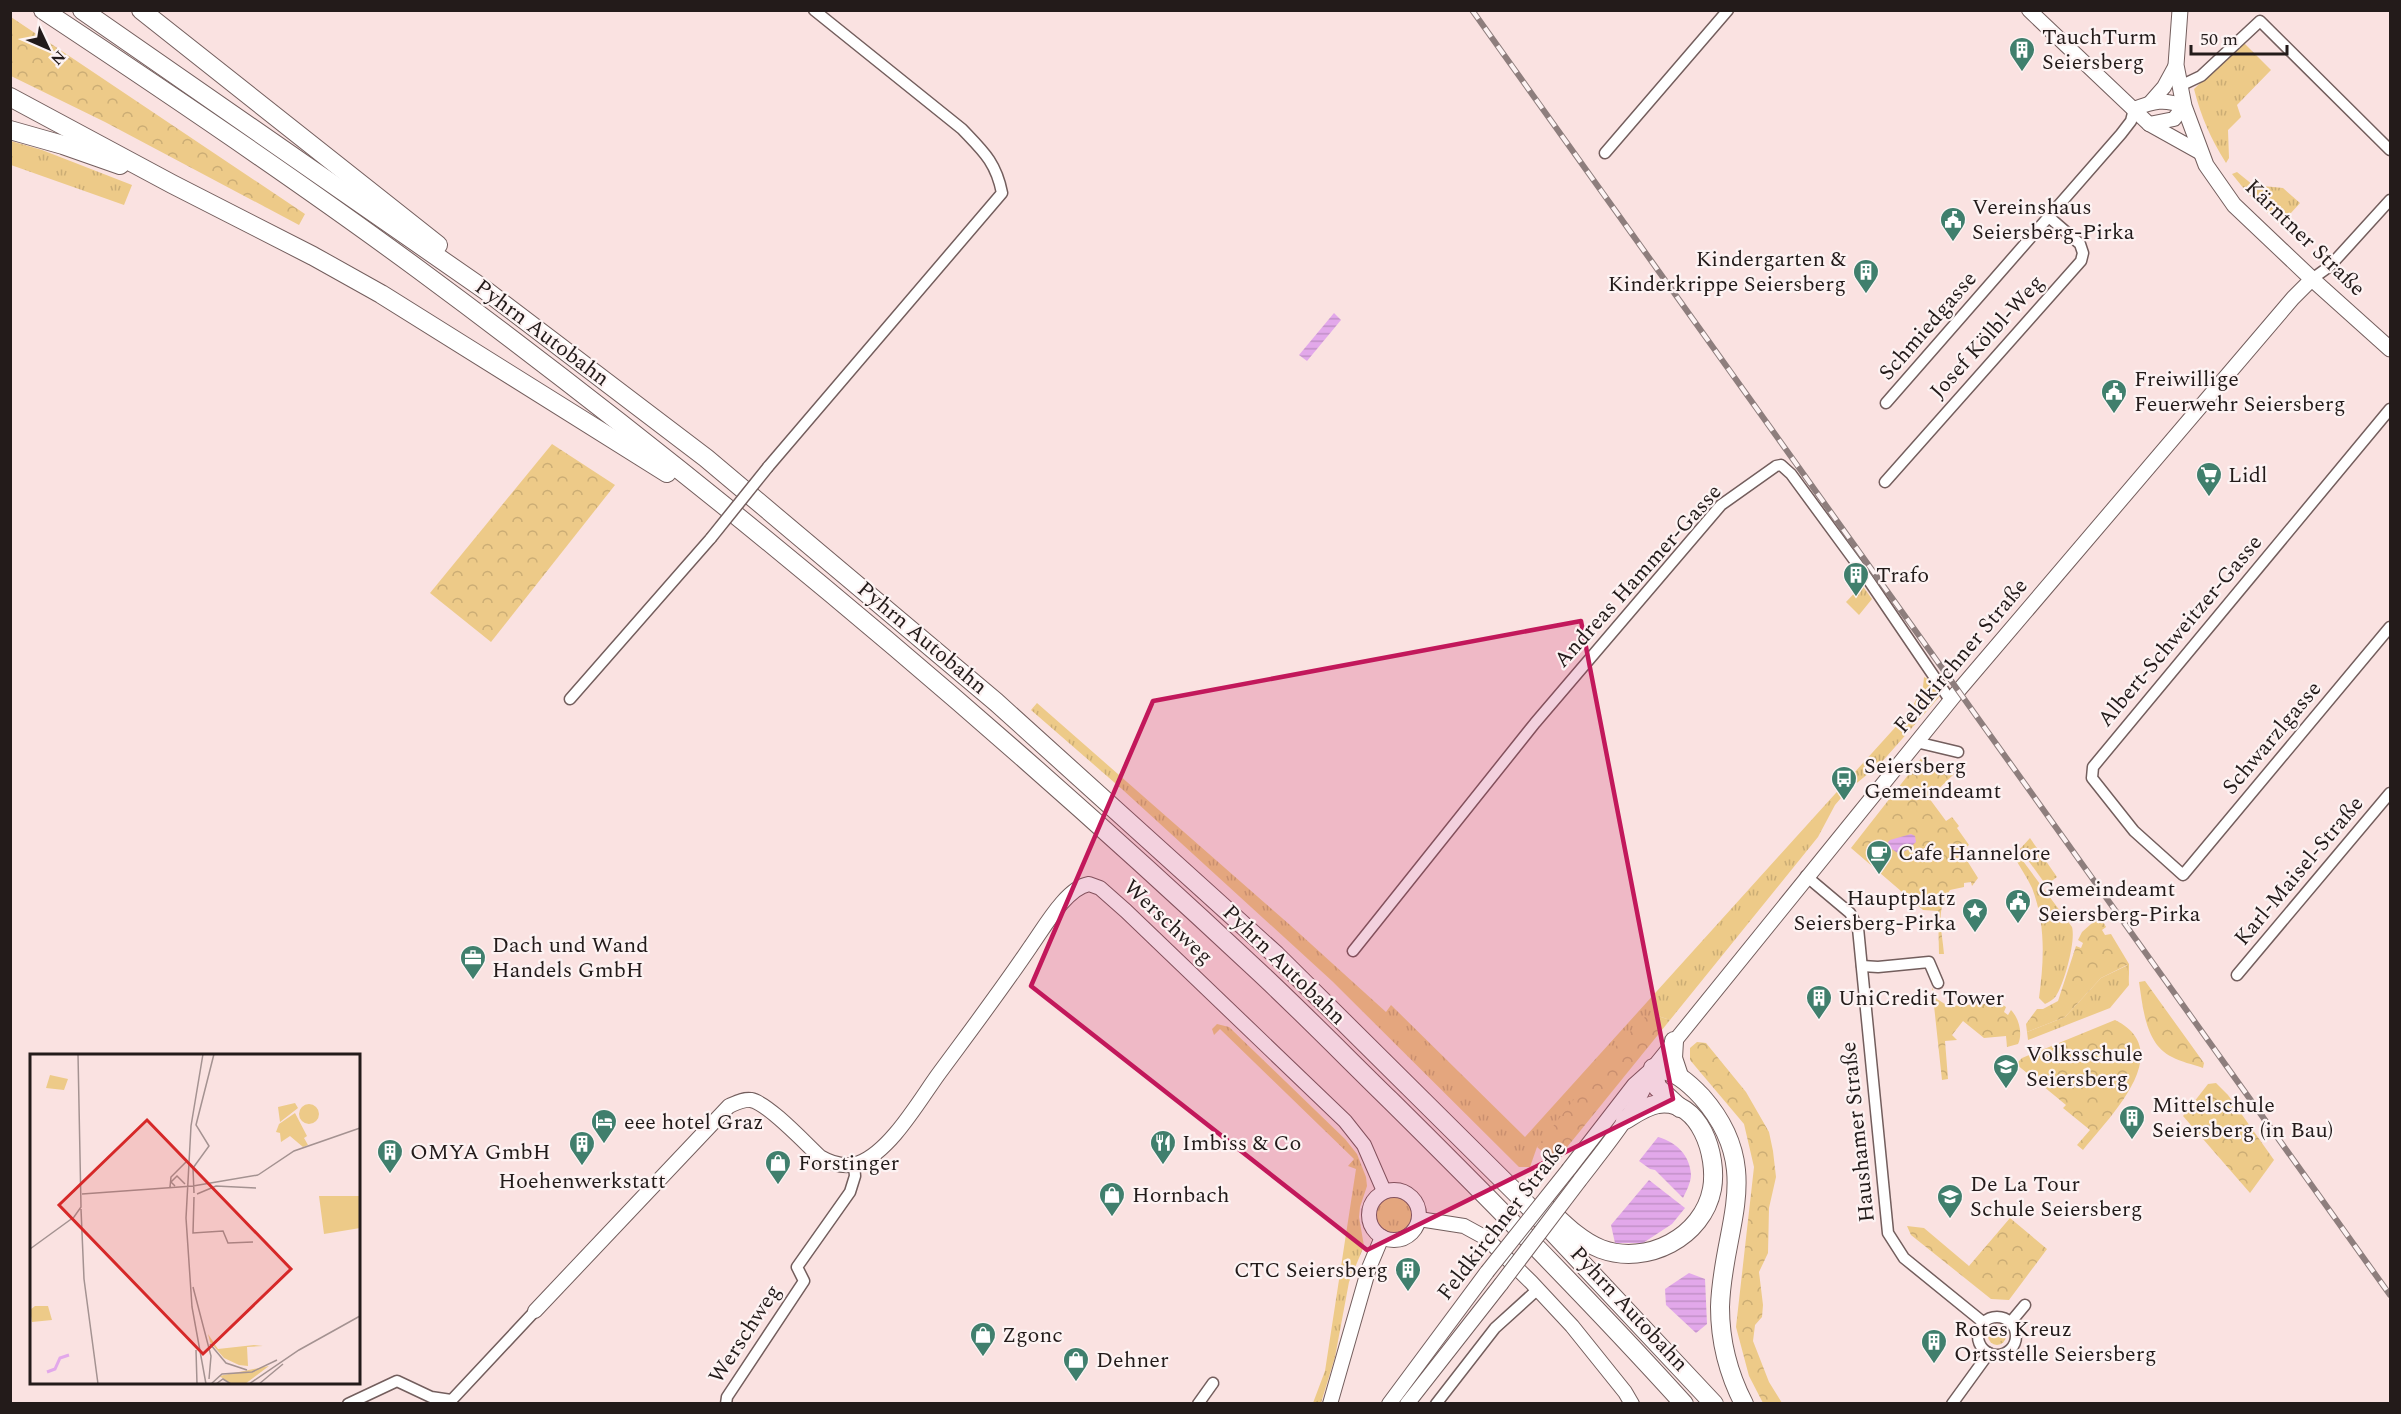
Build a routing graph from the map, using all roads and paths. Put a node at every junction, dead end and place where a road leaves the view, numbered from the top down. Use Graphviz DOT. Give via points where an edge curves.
graph roads {
  1 [pos="43,10"];
  2 [pos="82,10"];
  3 [pos="141,10"];
  4 [pos="814,10"];
  5 [pos="1728,10"];
  6 [pos="2029,10"];
  7 [pos="2180,10"];
  8 [pos="2176,65"];
  9 [pos="2180,86"];
  10 [pos="10,97"];
  11 [pos="2150,103"];
  12 [pos="2184,106"];
  13 [pos="2134,109"];
  14 [pos="2150,124"];
  15 [pos="10,130"];
  16 [pos="2391,150"];
  17 [pos="1605,153"];
  18 [pos="2201,153"];
  19 [pos="172,184"];
  20 [pos="2391,200"];
  21 [pos="2050,218"];
  22 [pos="2312,279"];
  23 [pos="485,290"];
  24 [pos="2391,349"];
  25 [pos="1886,403"];
  26 [pos="2391,409"];
  27 [pos="1885,482"];
  28 [pos="721,504"];
  29 [pos="2391,627"];
  30 [pos="570,699"];
  31 [pos="1950,700"];
  32 [pos="1916,742"];
  33 [pos="1958,752"];
  34 [pos="2391,793"];
  35 [pos="2183,875"];
  36 [pos="1806,876"];
  37 [pos="1353,951"];
  38 [pos="1862,966"];
  39 [pos="2237,975"];
  40 [pos="1938,983"];
  41 [pos="1674,1041"];
  42 [pos="1653,1068"];
  43 [pos="1679,1076"];
  44 [pos="1680,1107"];
  45 [pos="1625,1120"];
  46 [pos="854,1164"];
  47 [pos="1384,1191"];
  48 [pos="1516,1192"];
  49 [pos="1419,1219"];
  50 [pos="1382,1237"];
  51 [pos="1538,1289"];
  52 [pos="2025,1305"];
  53 [pos="535,1311"];
  54 [pos="1984,1323"];
  55 [pos="2010,1323"];
  56 [pos="1989,1353"];
  57 [pos="1213,1383"];
  58 [pos="449,1402"];
  59 [pos="348,1404"];
  60 [pos="726,1404"];
  61 [pos="1198,1404"];
  62 [pos="1330,1404"];
  63 [pos="1389,1404"];
  64 [pos="1407,1404"];
  65 [pos="1436,1404"];
  66 [pos="1632,1404"];
  67 [pos="1684,1404"];
  68 [pos="1714,1404"];
  69 [pos="1744,1404"];
  70 [pos="1952,1404"];
  1 -- 28 [label="highway, Pyhrn Autobahn" via="415,267 570,383"];
  2 -- 23 [label="highway, Pyhrn Autobahn"];
  3 -- 23 [label="highway" via="429,237"];
  4 -- 30 [label="street, bridge" via="962,129 999,173 1002,193"];
  5 -- 17 [label="street"];
  6 -- 13 [label="main road"];
  7 -- 8 [label="main road, Kärntner Straße"];
  8 -- 9 [label="main road, Kärntner Straße"];
  8 -- 11 [label="main road"];
  9 -- 12 [label="main road, Kärntner Straße"];
  9 -- 16 [label="street" via="2201,76 2260,21"];
  10 -- 19 [label="highway"];
  11 -- 12 [label="main road" via="2168,100"];
  11 -- 13 [label="main road"];
  12 -- 14 [label="main road" via="2174,119"];
  12 -- 18 [label="main road, Kärntner Straße"];
  13 -- 14 [label="main road"];
  13 -- 21 [label="street, Schmiedgasse" via="2131,121"];
  14 -- 18 [label="main road"];
  15 -- 19 [label="highway"];
  18 -- 22 [label="main road, Kärntner Straße" via="2234,205"];
  19 -- 28 [label="highway" via="381,294"];
  20 -- 22 [label="street" via="2330,266"];
  21 -- 25 [label="street, Schmiedgasse"];
  21 -- 27 [label="street, Josef Kölbl-Weg" via="2080,244 2081,261"];
  22 -- 24 [label="main road, Kärntner Straße"];
  22 -- 31 [label="main road, Feldkirchner Straße"];
  23 -- 48 [label="highway, Pyhrn Autobahn" via="706,458 1011,715 1276,955"];
  26 -- 35 [label="street, Albert-Schweitzer-Gasse" via="2093,767 2092,778 2114,808"];
  28 -- 67 [label="highway, Pyhrn Autobahn" via="982,720 1261,973 1500,1209"];
  29 -- 35 [label="street, Schwarzlgasse"];
  31 -- 32 [label="main road, Feldkirchner Straße"];
  31 -- 37 [label="street, Andreas Hammer-Gasse" via="1791,474 1781,465 1776,466 1721,505 1535,723"];
  32 -- 33 [label="street"];
  32 -- 36 [label="main road, Feldkirchner Straße"];
  34 -- 39 [label="street, Karl-Maisel-Straße"];
  36 -- 38 [label="street, Haushamer Straße" via="1850,913 1858,928"];
  36 -- 41 [label="main road, Feldkirchner Straße"];
  38 -- 40 [label="street" via="1929,962"];
  38 -- 54 [label="street, Haushamer Straße" via="1888,1233 1904,1258"];
  41 -- 42 [label="main road, Feldkirchner Straße"];
  41 -- 43 [label="highway" via="1673,1058"];
  42 -- 43 [label="highway"];
  42 -- 44 [label="highway" via="1657,1087"];
  42 -- 45 [label="main road, Feldkirchner Straße"];
  42 -- 63 [label="main road, Feldkirchner Straße, bridge" via="1634,1085 1486,1272"];
  43 -- 69 [label="highway" via="1720,1120 1734,1154 1737,1202 1720,1306 1722,1341"];
  44 -- 45 [label="highway" via="1658,1104"];
  44 -- 48 [label="highway" via="1694,1119 1708,1144 1713,1186 1701,1216 1689,1231 1660,1249 1622,1253 1601,1249 1577,1236 1538,1200"];
  45 -- 64 [label="main road, Feldkirchner Straße, bridge"];
  46 -- 47 [label="main road, Werschweg" via="873,1154 896,1131 1057,909 1071,894 1089,884 1100,888 1126,911 1345,1120 1364,1145"];
  46 -- 53 [label="main road" via="838,1165 820,1157 774,1114 752,1100 729,1106"];
  46 -- 60 [label="street, Werschweg" via="850,1192 797,1267 804,1281"];
  47 -- 49 [label="main road" via="1408,1194 1416,1203"];
  47 -- 50 [label="main road" via="1373,1200 1369,1214 1372,1227"];
  48 -- 68 [label="highway, Pyhrn Autobahn"];
  49 -- 50 [label="main road" via="1405,1237"];
  49 -- 51 [label="main road" via="1473,1229"];
  50 -- 62 [label="main road" via="1365,1279"];
  51 -- 65 [label="street" via="1495,1328"];
  51 -- 66 [label="main road"];
  52 -- 55 [label="street"];
  53 -- 58 [label="street"];
  54 -- 55 [label="street" via="1994,1318"];
  54 -- 56 [label="street" via="1979,1340"];
  55 -- 56 [label="street" via="2016,1333 2011,1349 2001,1354"];
  56 -- 70 [label="street"];
  57 -- 61 [label="street"];
  58 -- 59 [label="street" via="394,1382"];
}
